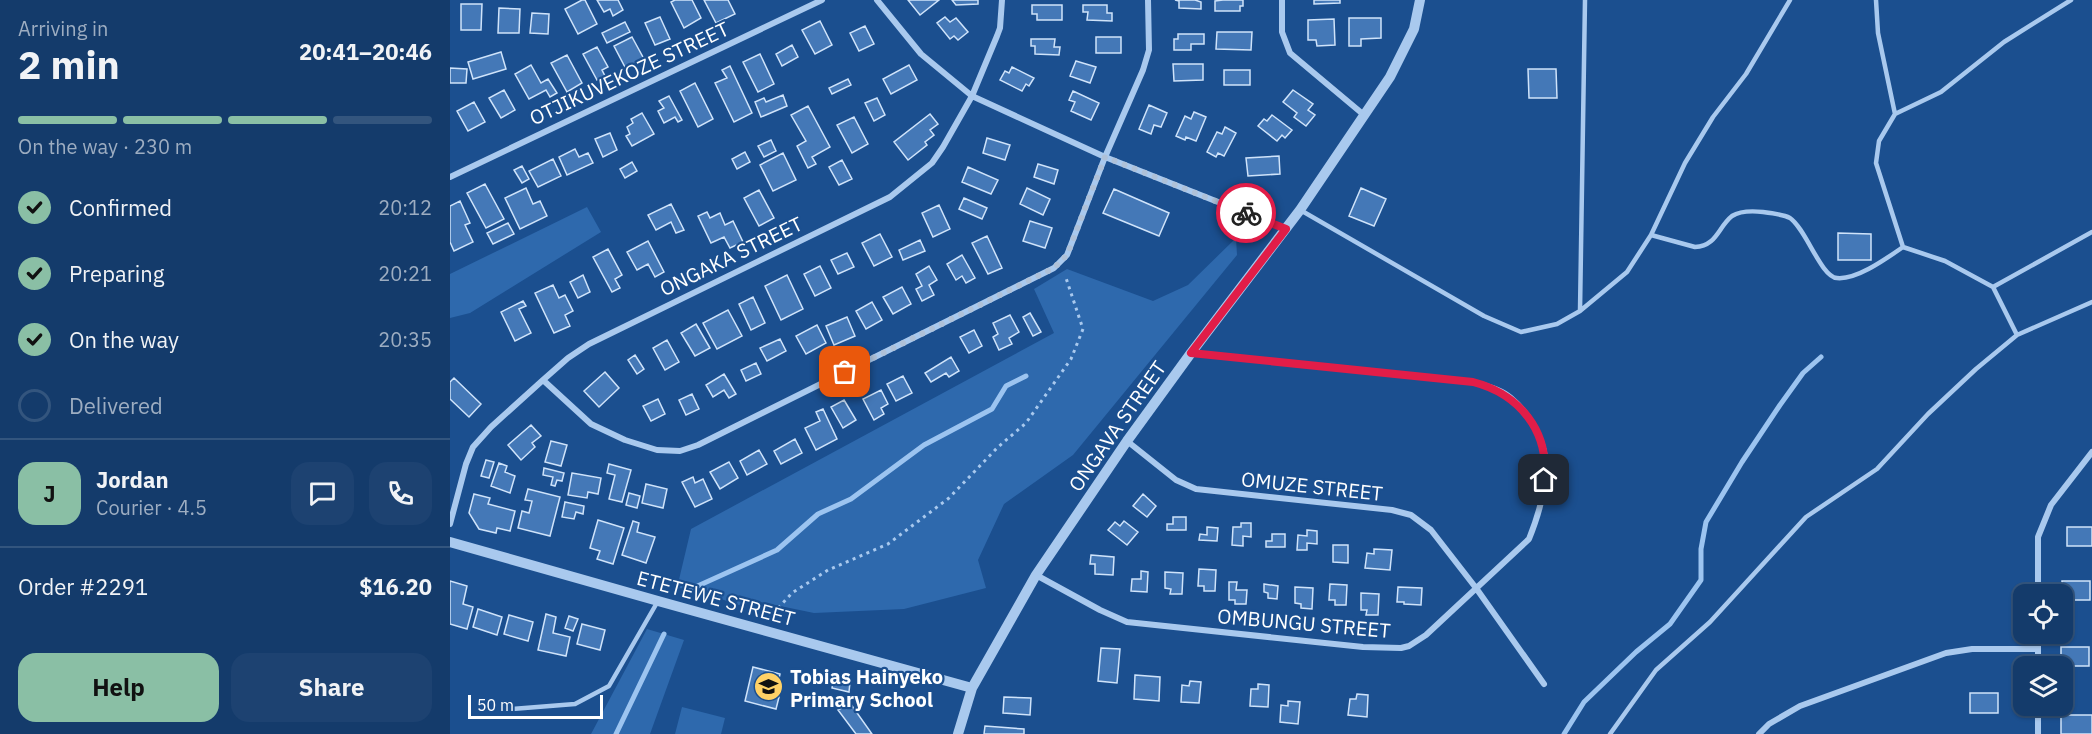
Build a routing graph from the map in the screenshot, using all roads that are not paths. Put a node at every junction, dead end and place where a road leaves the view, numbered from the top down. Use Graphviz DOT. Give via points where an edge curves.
graph roads {
  1 [pos="822,0"];
  2 [pos="877,0"];
  3 [pos="1002,0"];
  4 [pos="1148,0"];
  5 [pos="1282,0"];
  6 [pos="1420,0"];
  7 [pos="1585,0"];
  8 [pos="1790,0"];
  9 [pos="1876,0"];
  10 [pos="2071,0"];
  11 [pos="972,96"];
  12 [pos="1895,114"];
  13 [pos="1364,115"];
  14 [pos="1105,157"];
  15 [pos="450,177"];
  16 [pos="1300,210"];
  17 [pos="1286,229"];
  18 [pos="2092,232"];
  19 [pos="1651,235"];
  20 [pos="1903,247"];
  21 [pos="1993,287"];
  22 [pos="2092,302"];
  23 [pos="1580,311"];
  24 [pos="2017,335"];
  25 [pos="1191,353"];
  26 [pos="543,380"];
  27 [pos="1127,441"];
  28 [pos="2092,452"];
  29 [pos="450,524"];
  30 [pos="450,542"];
  31 [pos="1036,575"];
  32 [pos="2038,584"];
  33 [pos="1476,588"];
  34 [pos="658,601"];
  35 [pos="2038,644"];
  36 [pos="2038,649"];
  37 [pos="2038,656"];
  38 [pos="1544,684"];
  39 [pos="972,688"];
  40 [pos="512,709"];
  41 [pos="2038,716"];
  42 [pos="958,734"];
  43 [pos="1610,734"];
  44 [pos="1759,734"];
  45 [pos="2038,734"];
  1 -- 15 [label="street, OTJIKUVEKOZE STREET"];
  2 -- 11 [label="street" via="921,54"];
  3 -- 11 [label="street, ONGAKA STREET" via="997,36"];
  4 -- 14 [label="street" via="1149,50"];
  5 -- 13 [label="street" via="1282,32 1290,53"];
  6 -- 13 [label="street, ONGAVA STREET" via="1414,29 1390,77"];
  7 -- 23 [label="lane"];
  8 -- 19 [label="lane" via="1746,74 1685,163"];
  9 -- 12 [label="lane" via="1878,33"];
  10 -- 12 [label="lane" via="2004,42 1941,92"];
  11 -- 14 [label="street"];
  11 -- 26 [label="street, ONGAKA STREET" via="932,163 890,197 589,344"];
  12 -- 20 [label="lane" via="1879,141 1876,163"];
  13 -- 16 [label="street, ONGAVA STREET"];
  14 -- 17 [label="street"];
  14 -- 26 [label="street" via="1067,255 1054,268 709,440 680,451 642,447 591,424"];
  16 -- 17 [label="street, ONGAVA STREET"];
  16 -- 23 [label="lane" via="1484,316 1521,332 1557,324"];
  17 -- 25 [label="street, ONGAVA STREET"];
  18 -- 21 [label="lane"];
  19 -- 20 [label="lane" via="1701,247 1739,213 1763,212 1789,218 1827,274 1836,278 1882,262"];
  19 -- 23 [label="lane" via="1627,272"];
  20 -- 21 [label="lane" via="1945,261"];
  21 -- 24 [label="lane"];
  22 -- 24 [label="lane"];
  24 -- 43 [label="lane" via="1928,414 1877,469 1806,517 1710,621 1656,670"];
  25 -- 27 [label="street, ONGAVA STREET"];
  25 -- 33 [label="street, OMBUNGU STREET" via="1473,382 1511,398 1543,446 1546,465 1542,495 1529,539"];
  26 -- 29 [label="street, ONGAKA STREET" via="473,447"];
  27 -- 31 [label="street, ONGAVA STREET"];
  27 -- 33 [label="street, OMUZE STREET" via="1176,480 1196,489 1411,515 1431,530"];
  28 -- 32 [label="street" via="2051,505 2038,537"];
  30 -- 34 [label="street, ETETEWE STREET"];
  31 -- 33 [label="street, OMBUNGU STREET" via="1127,622 1363,647 1409,646 1426,636"];
  31 -- 39 [label="street, ONGAVA STREET"];
  33 -- 38 [label="street, OMUZE STREET"];
  34 -- 39 [label="street, ETETEWE STREET"];
  34 -- 40 [label="lane" via="609,686 575,704"];
  35 -- 36 [label="street"];
  36 -- 37 [label="street"];
  36 -- 44 [label="street" via="1946,653 1800,706"];
  39 -- 42 [label="street, ONGAVA STREET"];
  41 -- 45 [label="street"];
}
